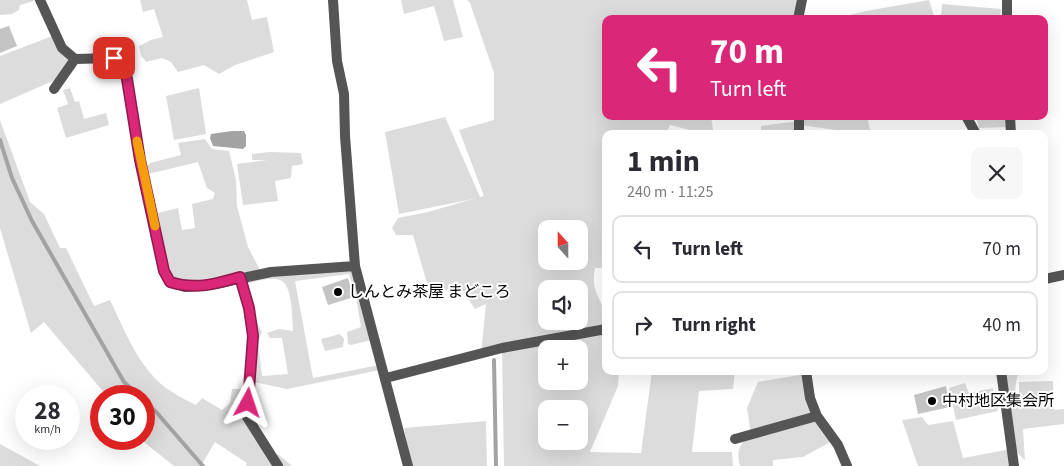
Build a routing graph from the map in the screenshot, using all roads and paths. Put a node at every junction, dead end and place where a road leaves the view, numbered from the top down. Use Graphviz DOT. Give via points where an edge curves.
graph roads {
  1 [pos="40,0"];
  2 [pos="333,0"];
  3 [pos="802,0"];
  4 [pos="1007,0"];
  5 [pos="799,15"];
  6 [pos="1007,15"];
  7 [pos="75,59"];
  8 [pos="54,89"];
  9 [pos="355,266"];
  10 [pos="1064,275"];
  11 [pos="240,277"];
  12 [pos="1048,278"];
  13 [pos="602,330"];
  14 [pos="807,375"];
  15 [pos="1002,375"];
  16 [pos="386,378"];
  17 [pos="817,416"];
  18 [pos="735,439"];
  19 [pos="278,466"];
  20 [pos="408,466"];
  21 [pos="847,466"];
  22 [pos="1014,466"];
  1 -- 7 [label="street" via="62,48"];
  2 -- 9 [label="street" via="337,61 344,94"];
  3 -- 5 [label="street"];
  4 -- 6 [label="street"];
  7 -- 8 [label="street"];
  7 -- 11 [label="street" via="114,58 122,62 164,271 170,282 185,287"];
  9 -- 11 [label="street"];
  9 -- 16 [label="street"];
  10 -- 12 [label="street"];
  11 -- 19 [label="street" via="253,336 247,416"];
  13 -- 16 [label="street" via="502,348"];
  14 -- 17 [label="street"];
  15 -- 22 [label="street"];
  16 -- 20 [label="street"];
  17 -- 18 [label="street"];
  17 -- 21 [label="street" via="838,444"];
}
